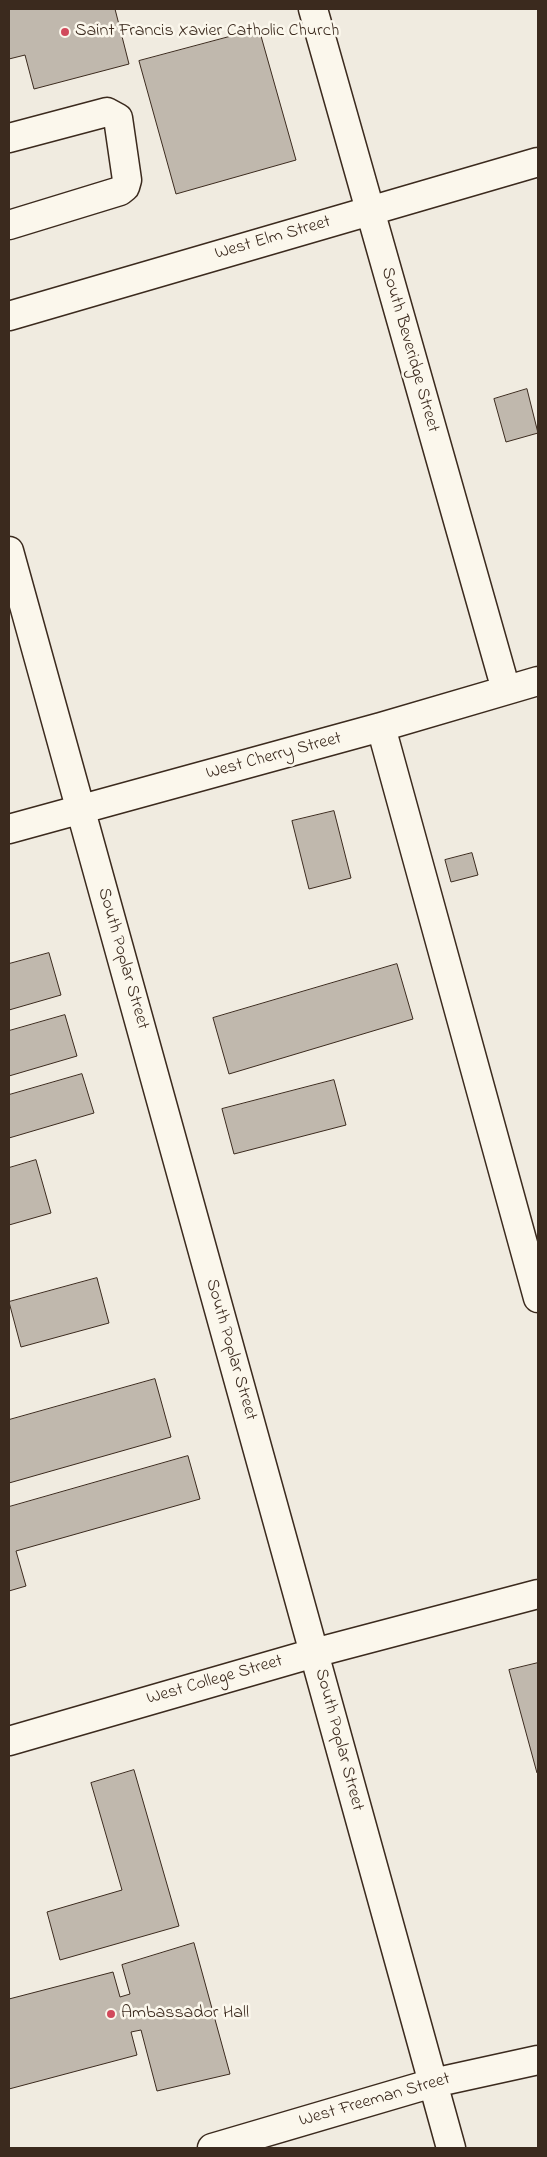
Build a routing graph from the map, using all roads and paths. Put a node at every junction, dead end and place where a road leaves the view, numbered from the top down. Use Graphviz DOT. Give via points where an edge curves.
graph roads {
  1 [pos="313,9"];
  2 [pos="9,138"];
  3 [pos="538,162"];
  4 [pos="370,210"];
  5 [pos="9,225"];
  6 [pos="9,316"];
  7 [pos="10,564"];
  8 [pos="538,681"];
  9 [pos="506,690"];
  10 [pos="382,727"];
  11 [pos="80,810"];
  12 [pos="9,829"];
  13 [pos="538,1298"];
  14 [pos="538,1594"];
  15 [pos="314,1653"];
  16 [pos="9,1741"];
  17 [pos="538,2060"];
  18 [pos="433,2083"];
  19 [pos="212,2148"];
  20 [pos="452,2148"];
  1 -- 4 [label="street, South Beveridge Street"];
  2 -- 5 [label="street" via="107,112 118,118 127,180 120,191"];
  3 -- 4 [label="street, West Elm Street"];
  4 -- 6 [label="street, West Elm Street"];
  4 -- 9 [label="street, South Beveridge Street"];
  7 -- 11 [label="street, South Poplar Street"];
  8 -- 9 [label="street, West Cherry Street"];
  9 -- 10 [label="street, West Cherry Street"];
  10 -- 11 [label="street, West Cherry Street"];
  10 -- 13 [label="street"];
  11 -- 12 [label="street, West Cherry Street"];
  11 -- 15 [label="street, South Poplar Street"];
  14 -- 15 [label="street, West College Street"];
  15 -- 16 [label="street, West College Street"];
  15 -- 18 [label="street, South Poplar Street"];
  17 -- 18 [label="street, West Freeman Street"];
  18 -- 19 [label="street, West Freeman Street"];
  18 -- 20 [label="street, South Poplar Street"];
}
